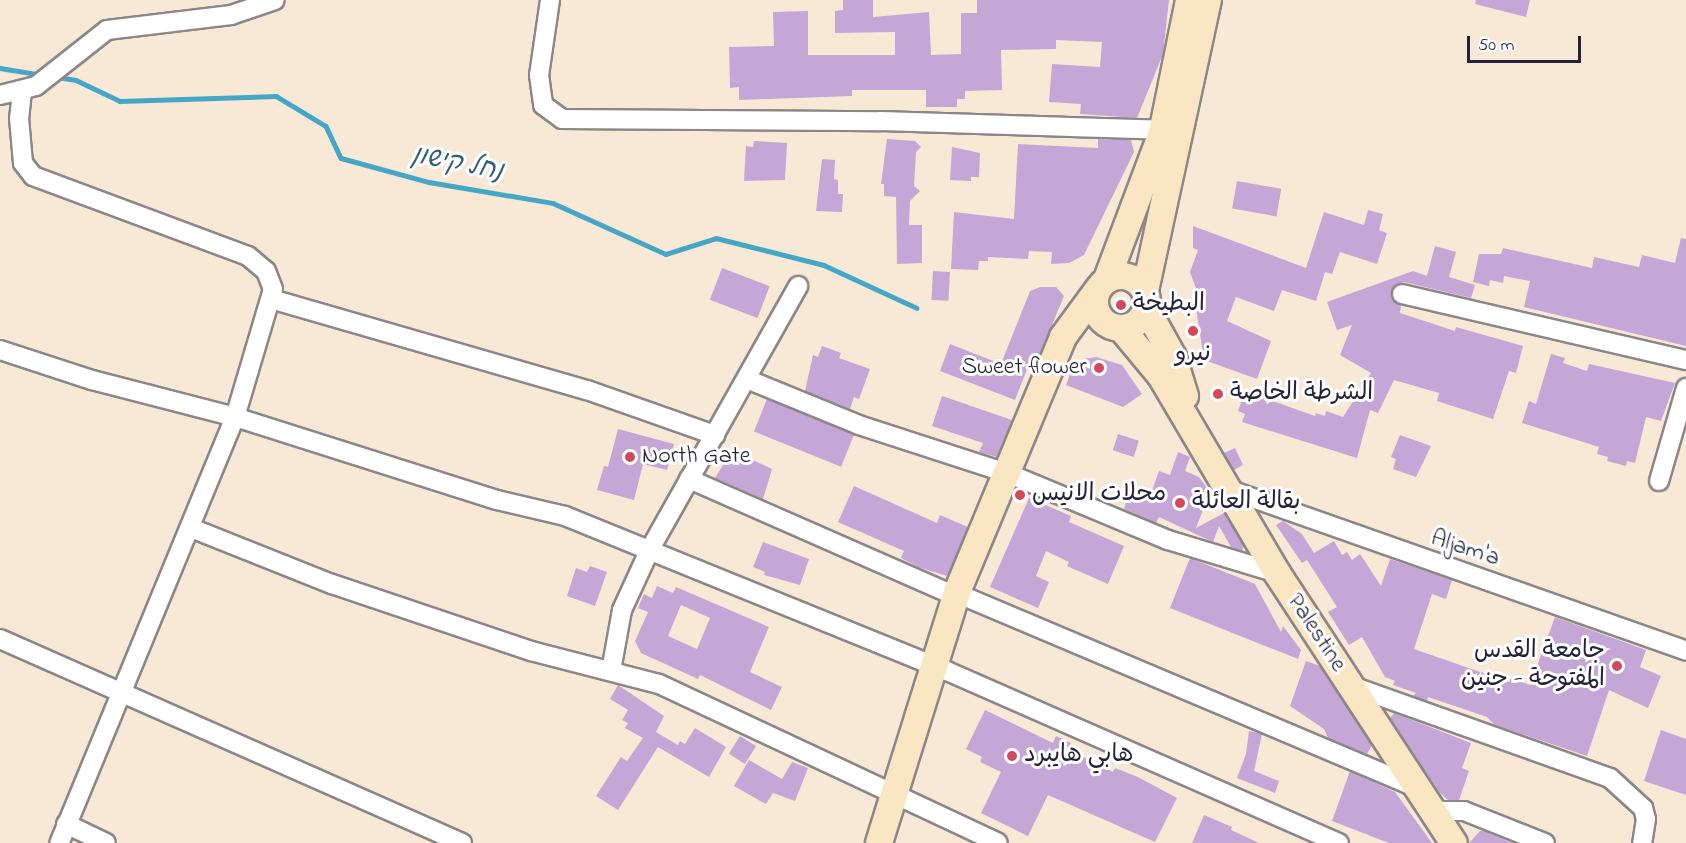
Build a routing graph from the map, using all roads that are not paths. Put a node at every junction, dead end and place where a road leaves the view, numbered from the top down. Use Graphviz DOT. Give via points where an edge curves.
graph roads {
  1 [pos="275,0"];
  2 [pos="550,0"];
  3 [pos="1189,0"];
  4 [pos="1208,0"];
  5 [pos="22,91"];
  6 [pos="0,95"];
  7 [pos="1163,130"];
  8 [pos="798,286"];
  9 [pos="1102,286"];
  10 [pos="1402,294"];
  11 [pos="271,299"];
  12 [pos="1145,300"];
  13 [pos="1115,327"];
  14 [pos="0,350"];
  15 [pos="1686,360"];
  16 [pos="1053,364"];
  17 [pos="749,380"];
  18 [pos="1686,388"];
  19 [pos="235,417"];
  20 [pos="1188,417"];
  21 [pos="715,435"];
  22 [pos="1007,473"];
  23 [pos="689,479"];
  24 [pos="1659,481"];
  25 [pos="1230,490"];
  26 [pos="191,528"];
  27 [pos="650,549"];
  28 [pos="1278,573"];
  29 [pos="962,597"];
  30 [pos="0,639"];
  31 [pos="1686,651"];
  32 [pos="940,669"];
  33 [pos="611,671"];
  34 [pos="1349,685"];
  35 [pos="120,691"];
  36 [pos="1416,787"];
  37 [pos="901,798"];
  38 [pos="1433,811"];
  39 [pos="66,824"];
  40 [pos="58,843"];
  41 [pos="106,843"];
  42 [pos="462,843"];
  43 [pos="879,843"];
  44 [pos="897,843"];
  45 [pos="999,843"];
  46 [pos="1339,843"];
  47 [pos="1454,843"];
  48 [pos="1545,843"];
  49 [pos="1642,843"];
  1 -- 5 [label="street" via="231,15 107,30 46,81"];
  2 -- 7 [label="street" via="539,75 543,105 562,119 881,121"];
  3 -- 7 [label="main road"];
  4 -- 12 [label="main road"];
  5 -- 6 [label="street"];
  5 -- 11 [label="street" via="19,118 23,163 33,176 248,256 272,279"];
  7 -- 9 [label="main road"];
  8 -- 17 [label="street"];
  9 -- 12 [label="main road" via="1124,276"];
  9 -- 13 [label="main road" via="1095,309"];
  9 -- 16 [label="main road" via="1063,337"];
  10 -- 15 [label="street"];
  11 -- 19 [label="street"];
  11 -- 21 [label="street" via="587,390"];
  12 -- 13 [label="main road" via="1137,323"];
  12 -- 20 [label="main road" via="1173,357"];
  13 -- 16 [label="main road" via="1082,335"];
  13 -- 20 [label="main road, Palestine" via="1143,350"];
  14 -- 19 [label="street" via="92,380"];
  16 -- 22 [label="main road"];
  17 -- 21 [label="street"];
  17 -- 22 [label="street" via="859,425"];
  18 -- 24 [label="street"];
  19 -- 26 [label="street"];
  19 -- 27 [label="street" via="497,500 565,516"];
  20 -- 25 [label="main road, Palestine"];
  21 -- 23 [label="street"];
  22 -- 28 [label="street" via="1168,540"];
  22 -- 29 [label="main road"];
  23 -- 27 [label="street"];
  23 -- 29 [label="street"];
  25 -- 28 [label="main road, Palestine"];
  25 -- 31 [label="street, Aljam'a"];
  26 -- 33 [label="street" via="396,606 531,651"];
  26 -- 35 [label="street"];
  27 -- 32 [label="street"];
  27 -- 33 [label="street" via="622,610"];
  28 -- 34 [label="main road, Palestine"];
  29 -- 32 [label="main road"];
  29 -- 36 [label="street"];
  30 -- 35 [label="street"];
  32 -- 37 [label="main road"];
  32 -- 46 [label="street"];
  33 -- 37 [label="street" via="659,684"];
  34 -- 36 [label="main road, Palestine"];
  34 -- 49 [label="street" via="1610,778 1643,808 1646,819"];
  35 -- 39 [label="street"];
  35 -- 42 [label="street"];
  36 -- 38 [label="main road, Palestine"];
  37 -- 43 [label="main road"];
  37 -- 44 [label="main road"];
  37 -- 45 [label="street"];
  38 -- 47 [label="main road, Palestine"];
  38 -- 48 [label="street" via="1464,811"];
  39 -- 40 [label="street"];
  39 -- 41 [label="street"];
}
